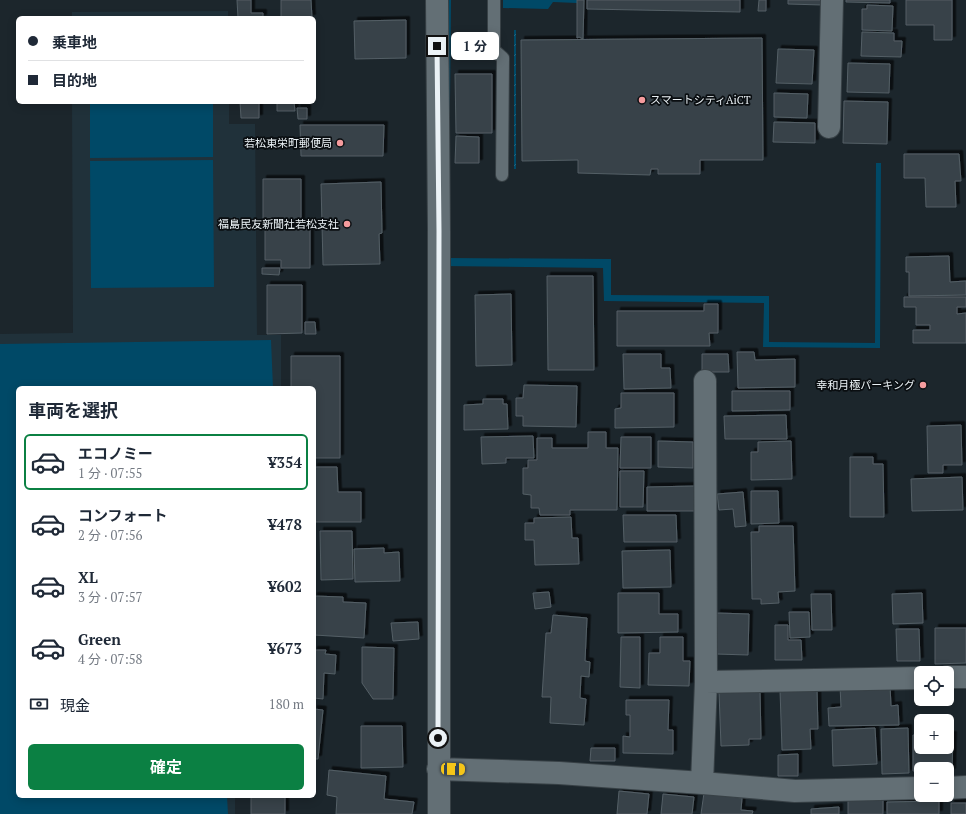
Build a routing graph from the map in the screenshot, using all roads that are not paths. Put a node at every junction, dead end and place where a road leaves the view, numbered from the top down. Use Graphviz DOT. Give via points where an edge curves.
graph roads {
  1 [pos="437,0"];
  2 [pos="494,0"];
  3 [pos="832,0"];
  4 [pos="829,127"];
  5 [pos="502,175"];
  6 [pos="705,381"];
  7 [pos="966,677"];
  8 [pos="914,678"];
  9 [pos="954,678"];
  10 [pos="706,682"];
  11 [pos="438,769"];
  12 [pos="702,782"];
  13 [pos="966,787"];
  14 [pos="914,788"];
  15 [pos="954,788"];
  16 [pos="439,814"];
  1 -- 11 [label="street"];
  2 -- 5 [label="lane" via="494,50 503,58"];
  3 -- 4 [label="street"];
  6 -- 10 [label="street"];
  7 -- 9 [label="street"];
  8 -- 10 [label="street"];
  10 -- 12 [label="street"];
  11 -- 12 [label="street"];
  11 -- 16 [label="street"];
  12 -- 14 [label="street" via="795,791"];
  13 -- 15 [label="street"];
}
